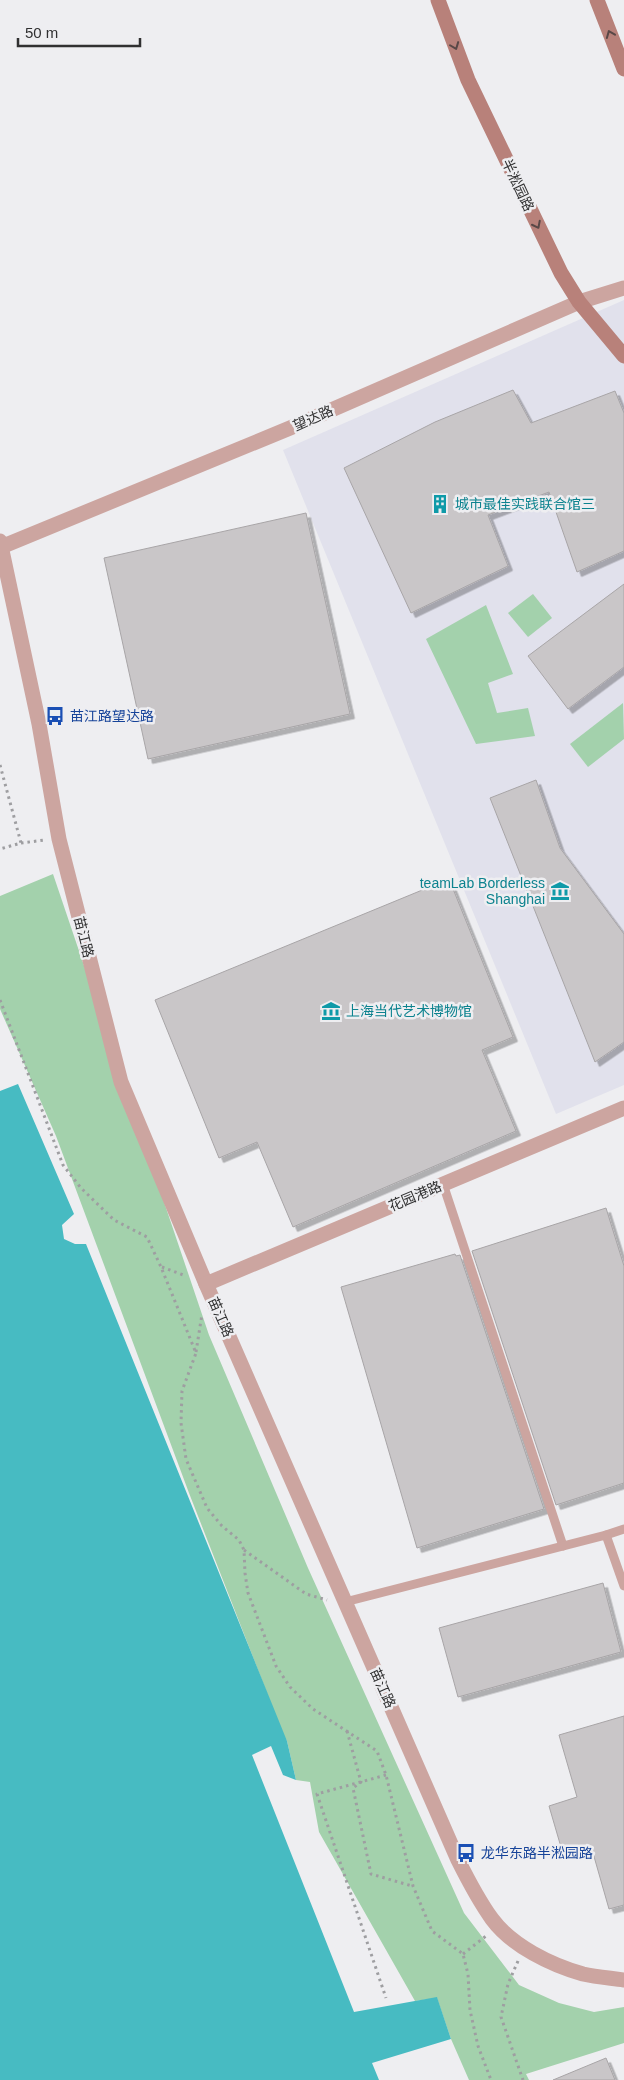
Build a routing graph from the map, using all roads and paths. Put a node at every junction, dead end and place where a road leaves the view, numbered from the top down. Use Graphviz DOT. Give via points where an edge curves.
graph roads {
  1 [pos="438,0"];
  2 [pos="597,0"];
  3 [pos="624,69"];
  4 [pos="624,288"];
  5 [pos="578,302"];
  6 [pos="624,356"];
  7 [pos="1,544"];
  8 [pos="0,765"];
  9 [pos="59,839"];
  10 [pos="21,843"];
  11 [pos="0,849"];
  12 [pos="0,1000"];
  13 [pos="624,1108"];
  14 [pos="443,1184"];
  15 [pos="161,1267"];
  16 [pos="206,1284"];
  17 [pos="202,1313"];
  18 [pos="196,1353"];
  19 [pos="624,1529"];
  20 [pos="606,1535"];
  21 [pos="562,1546"];
  22 [pos="244,1550"];
  23 [pos="624,1586"];
  24 [pos="345,1602"];
  25 [pos="346,1730"];
  26 [pos="386,1775"];
  27 [pos="361,1782"];
  28 [pos="413,1886"];
  29 [pos="499,1926"];
  30 [pos="524,1947"];
  31 [pos="463,1954"];
  32 [pos="624,1980"];
  33 [pos="386,1998"];
  34 [pos="491,2080"];
  35 [pos="523,2080"];
  1 -- 5 [label="main road, 半淞园路, one-way" via="468,80 531,214"];
  3 -- 2 [label="main road, one-way"];
  4 -- 5 [label="street, 望达路"];
  5 -- 6 [label="main road, 半淞园路"];
  5 -- 7 [label="street, 望达路" via="290,428"];
  7 -- 9 [label="street, 苗江路" via="39,724"];
  8 -- 10 [label="path"];
  9 -- 10 [label="path"];
  9 -- 16 [label="street, 苗江路" via="121,1082"];
  10 -- 11 [label="path"];
  12 -- 15 [label="path" via="63,1165 114,1220 147,1238"];
  13 -- 14 [label="street, 花园港路"];
  14 -- 16 [label="street, 花园港路"];
  14 -- 21 [label="lane"];
  15 -- 16 [label="path"];
  15 -- 18 [label="path"];
  16 -- 24 [label="street, 苗江路"];
  17 -- 18 [label="path"];
  18 -- 22 [label="path" via="182,1391 186,1459 207,1508 239,1540"];
  19 -- 20 [label="lane"];
  20 -- 21 [label="lane"];
  20 -- 23 [label="lane"];
  21 -- 24 [label="lane"];
  22 -- 24 [label="path" via="306,1594"];
  22 -- 25 [label="path" via="248,1594 276,1666 312,1709"];
  24 -- 29 [label="street, 苗江路" via="458,1860 476,1894"];
  25 -- 26 [label="path" via="377,1751"];
  25 -- 27 [label="path"];
  26 -- 27 [label="path"];
  26 -- 28 [label="path"];
  27 -- 28 [label="path" via="353,1788 371,1874"];
  27 -- 33 [label="path" via="317,1794"];
  28 -- 31 [label="path" via="432,1930"];
  29 -- 30 [label="street, 苗江路"];
  29 -- 31 [label="path"];
  30 -- 32 [label="street, 苗江路" via="583,1974"];
  30 -- 35 [label="path" via="508,1984 501,2017"];
  31 -- 34 [label="path" via="470,2010 478,2046"];
}
